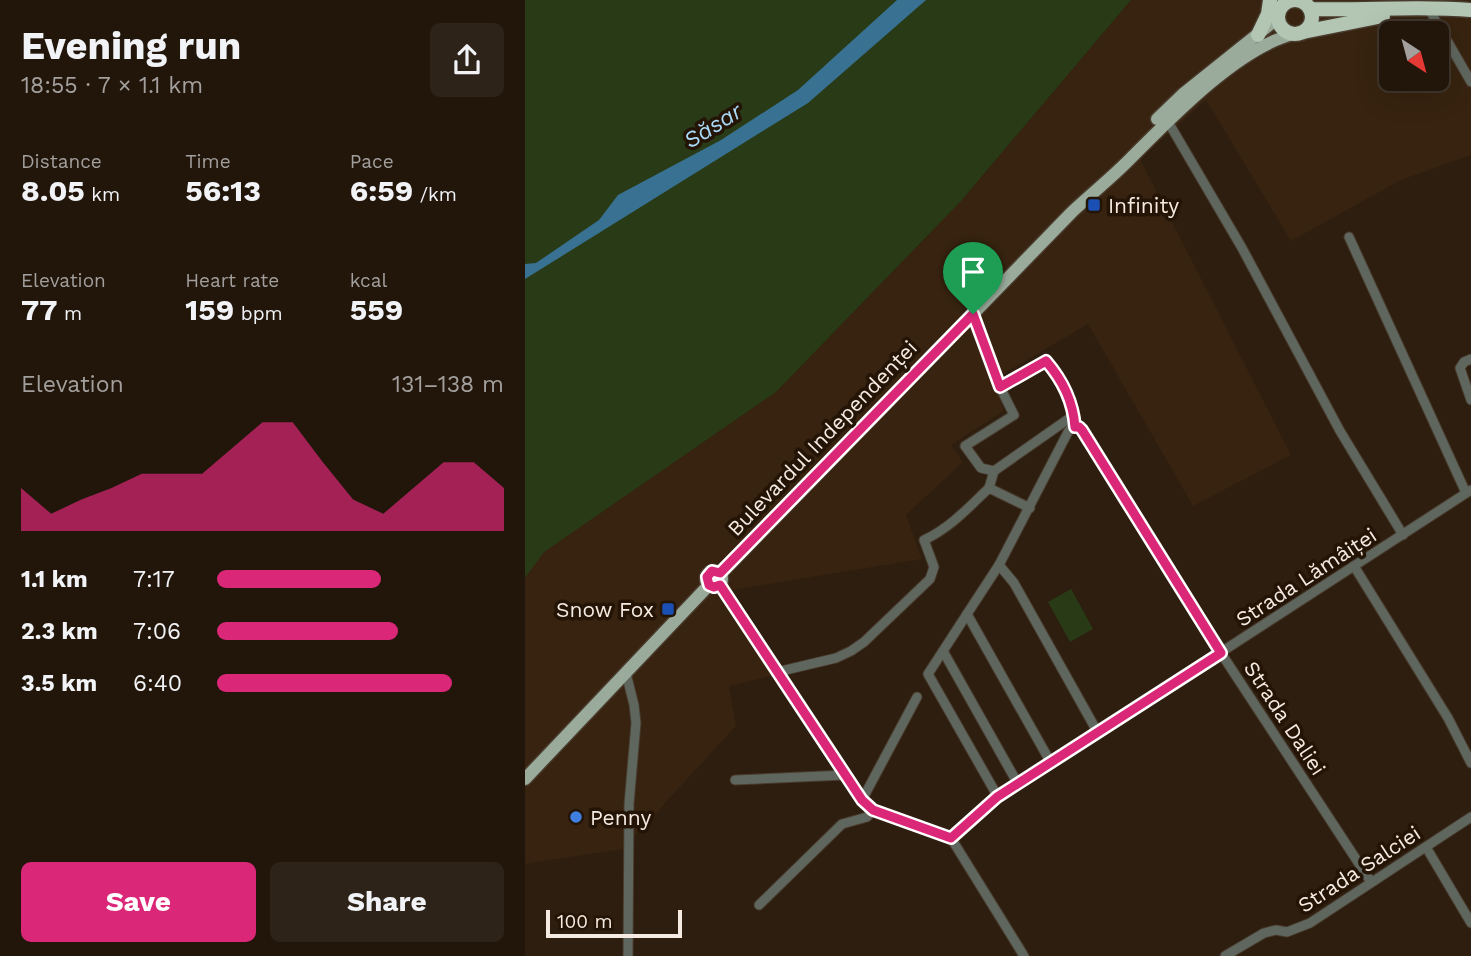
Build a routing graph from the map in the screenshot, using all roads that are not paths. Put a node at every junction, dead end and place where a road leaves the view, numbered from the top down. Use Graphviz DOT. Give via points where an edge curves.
graph roads {
  1 [pos="1341,0"];
  2 [pos="1305,4"];
  3 [pos="1276,7"];
  4 [pos="1366,9"];
  5 [pos="1464,9"];
  6 [pos="1430,11"];
  7 [pos="1299,33"];
  8 [pos="1258,35"];
  9 [pos="1471,82"];
  10 [pos="1167,120"];
  11 [pos="1072,212"];
  12 [pos="1349,237"];
  13 [pos="973,314"];
  14 [pos="1471,359"];
  15 [pos="1000,387"];
  16 [pos="1471,400"];
  17 [pos="1074,415"];
  18 [pos="1079,429"];
  19 [pos="994,471"];
  20 [pos="989,488"];
  21 [pos="1469,491"];
  22 [pos="1030,508"];
  23 [pos="1403,535"];
  24 [pos="999,565"];
  25 [pos="1354,566"];
  26 [pos="716,581"];
  27 [pos="967,614"];
  28 [pos="943,651"];
  29 [pos="1221,653"];
  30 [pos="777,672"];
  31 [pos="626,673"];
  32 [pos="916,697"];
  33 [pos="1098,733"];
  34 [pos="1471,762"];
  35 [pos="1051,763"];
  36 [pos="845,775"];
  37 [pos="525,779"];
  38 [pos="735,780"];
  39 [pos="1018,784"];
  40 [pos="997,797"];
  41 [pos="862,800"];
  42 [pos="873,810"];
  43 [pos="1471,817"];
  44 [pos="951,838"];
  45 [pos="1426,847"];
  46 [pos="1371,882"];
  47 [pos="759,905"];
  48 [pos="1471,923"];
  49 [pos="628,956"];
  50 [pos="1024,956"];
  51 [pos="1226,956"];
  1 -- 4 [label="highway"];
  2 -- 3 [label="highway" via="1293,0"];
  2 -- 4 [label="highway, Bulevardul Independenței"];
  2 -- 7 [label="highway" via="1312,19"];
  3 -- 7 [label="highway" via="1285,31"];
  3 -- 8 [label="highway"];
  4 -- 5 [label="highway, Bulevardul Independenței"];
  5 -- 6 [label="highway, Bulevardul Independenței"];
  6 -- 7 [label="highway, Bulevardul Independenței"];
  6 -- 9 [label="street"];
  7 -- 10 [label="main road, Bulevardul Independenței" via="1263,45"];
  8 -- 11 [label="main road, Bulevardul Independenței" via="1163,113"];
  10 -- 11 [label="main road, Bulevardul Independenței"];
  10 -- 23 [label="street, Strada Lămâiței"];
  11 -- 13 [label="main road, Bulevardul Independenței"];
  12 -- 21 [label="street"];
  13 -- 15 [label="street"];
  13 -- 26 [label="main road, Bulevardul Independenței"];
  14 -- 16 [label="street" via="1460,368"];
  15 -- 17 [label="street" via="1046,361 1058,375"];
  15 -- 19 [label="street" via="1014,415 965,446 981,468"];
  17 -- 18 [label="street"];
  17 -- 19 [label="street"];
  18 -- 22 [label="street" via="1068,432"];
  18 -- 29 [label="street, Strada Daliei"];
  19 -- 20 [label="street"];
  20 -- 22 [label="street"];
  20 -- 30 [label="street" via="951,524 924,540 934,567 930,579 864,642 836,658"];
  21 -- 23 [label="street, Strada Lămâiței"];
  22 -- 24 [label="street"];
  23 -- 25 [label="street, Strada Lămâiței"];
  24 -- 27 [label="street"];
  24 -- 33 [label="street" via="1014,583"];
  25 -- 29 [label="street, Strada Lămâiței"];
  25 -- 34 [label="street"];
  26 -- 30 [label="street"];
  26 -- 31 [label="main road, Bulevardul Independenței"];
  27 -- 28 [label="street"];
  27 -- 35 [label="street"];
  28 -- 39 [label="street"];
  28 -- 40 [label="street" via="928,674"];
  29 -- 33 [label="street, Strada Lămâiței"];
  29 -- 46 [label="street, Strada Daliei"];
  30 -- 36 [label="street"];
  31 -- 37 [label="main road, Bulevardul Independenței"];
  31 -- 49 [label="street" via="636,723 629,804"];
  32 -- 41 [label="street"];
  33 -- 35 [label="street, Strada Lămâiței"];
  35 -- 39 [label="street, Strada Lămâiței"];
  36 -- 38 [label="street"];
  36 -- 41 [label="street"];
  39 -- 40 [label="street, Strada Lămâiței"];
  40 -- 44 [label="street, Strada Lămâiței"];
  41 -- 42 [label="street"];
  42 -- 44 [label="street"];
  42 -- 47 [label="street" via="867,817 842,824"];
  43 -- 45 [label="street, Strada Salciei"];
  44 -- 50 [label="street"];
  45 -- 46 [label="street, Strada Salciei"];
  45 -- 48 [label="street"];
  46 -- 51 [label="street, Strada Salciei" via="1299,929 1264,933"];
}
